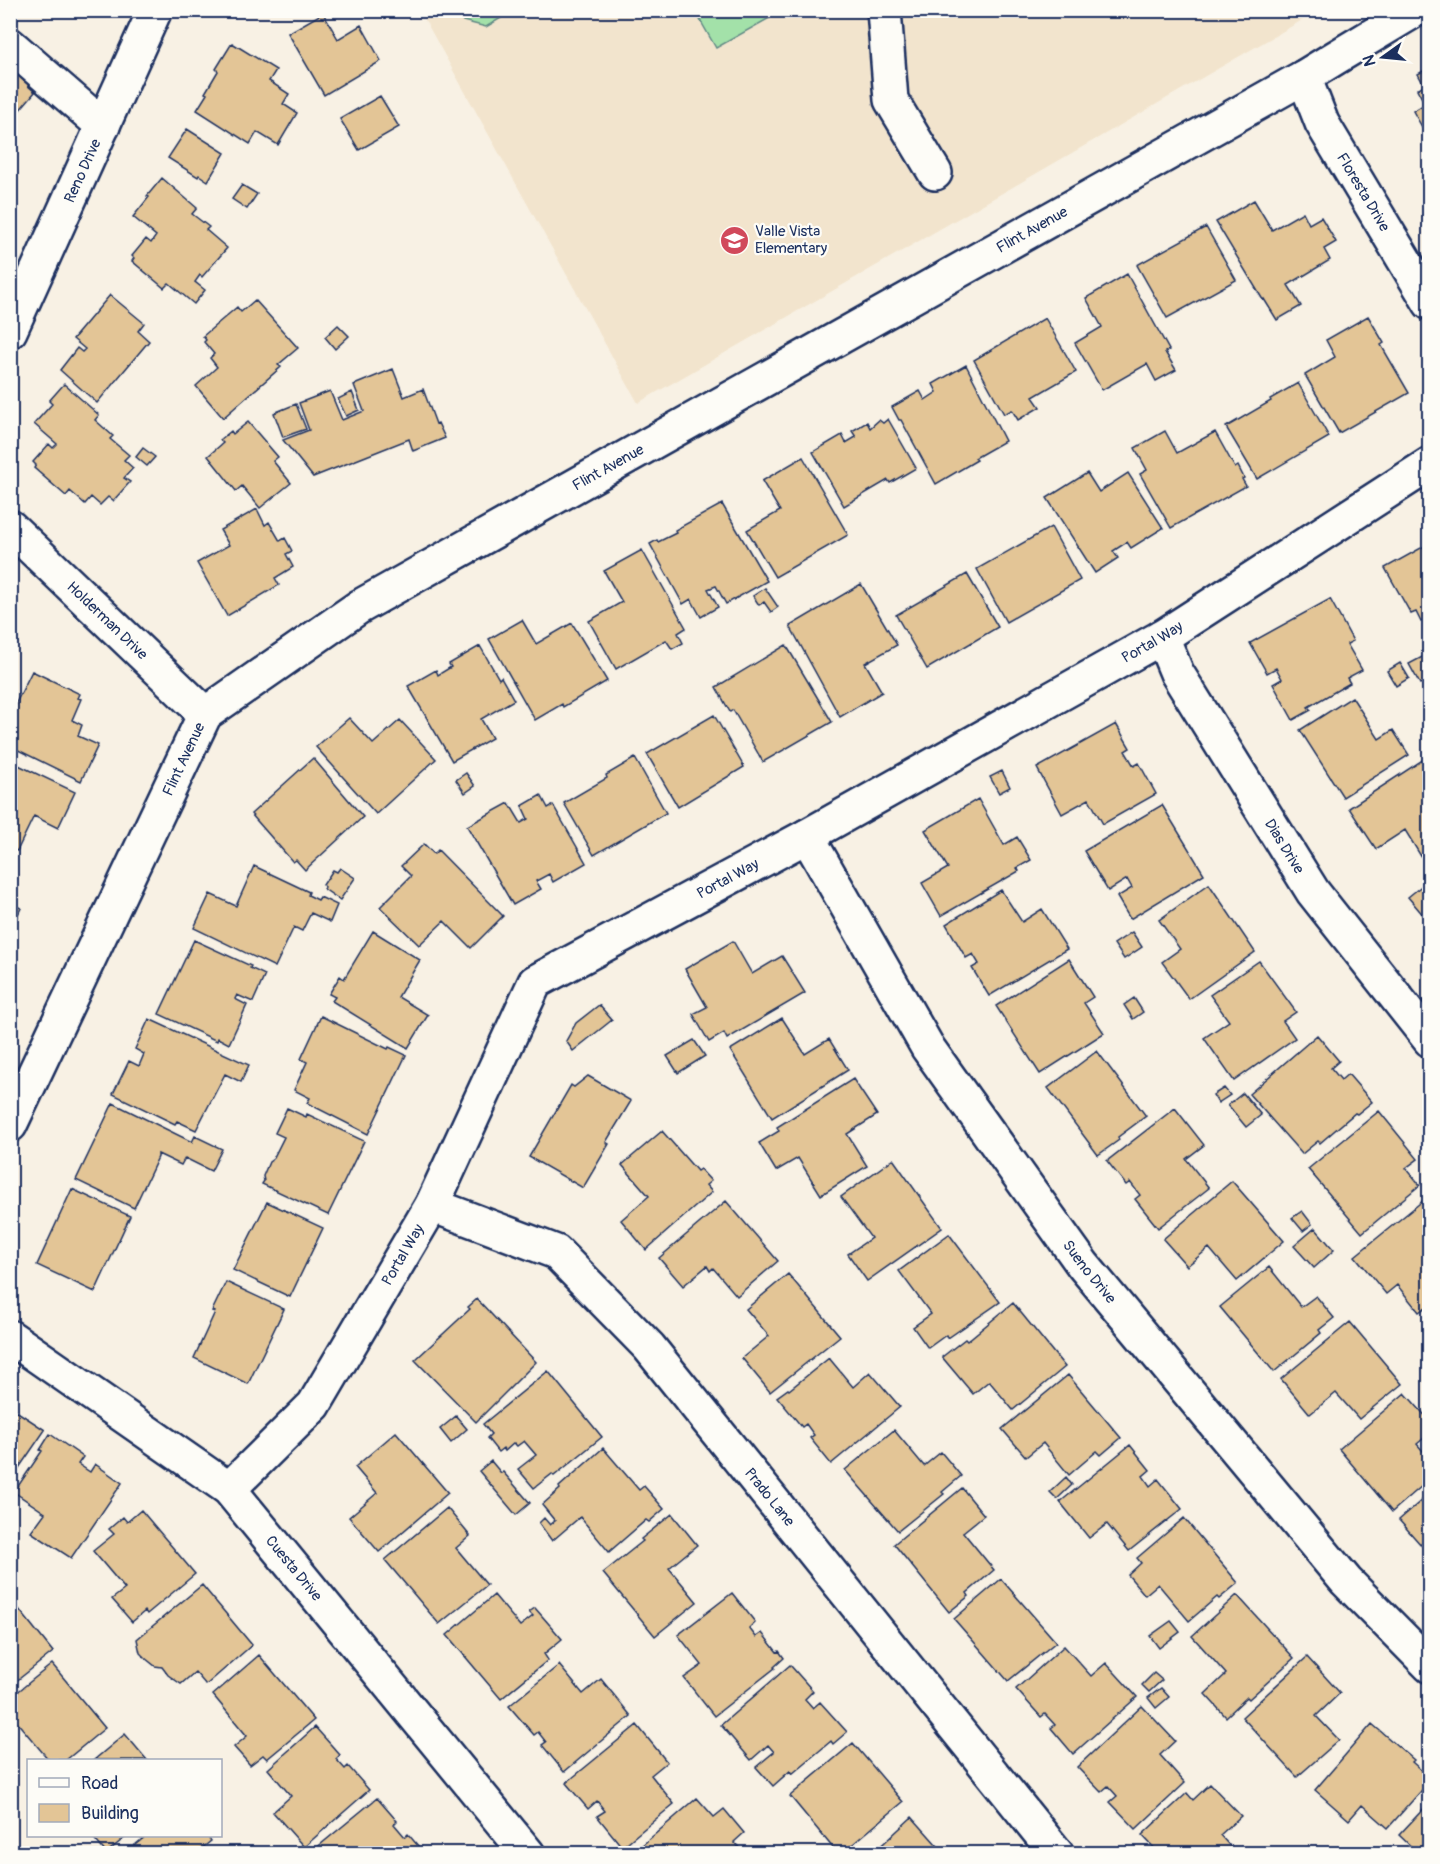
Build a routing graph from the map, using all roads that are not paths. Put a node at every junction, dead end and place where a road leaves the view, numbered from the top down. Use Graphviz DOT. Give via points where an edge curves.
graph roads {
  1 [pos="155,10"];
  2 [pos="884,10"];
  3 [pos="1415,10"];
  4 [pos="10,45"];
  5 [pos="1304,77"];
  6 [pos="103,126"];
  7 [pos="934,173"];
  8 [pos="1430,303"];
  9 [pos="10,331"];
  10 [pos="1430,464"];
  11 [pos="10,527"];
  12 [pos="1162,637"];
  13 [pos="205,714"];
  14 [pos="807,836"];
  15 [pos="1430,1040"];
  16 [pos="10,1125"];
  17 [pos="432,1205"];
  18 [pos="10,1337"];
  19 [pos="229,1489"];
  20 [pos="1430,1666"];
  21 [pos="528,1854"];
  22 [pos="1057,1854"];
  1 -- 6 [label="street, Reno Drive"];
  2 -- 7 [label="street" via="891,100"];
  3 -- 5 [label="street, Flint Avenue"];
  4 -- 6 [label="street"];
  5 -- 8 [label="street, Floresta Drive" via="1322,123"];
  5 -- 13 [label="street, Flint Avenue" via="359,607"];
  6 -- 9 [label="street, Reno Drive"];
  10 -- 12 [label="street, Portal Way"];
  11 -- 13 [label="street, Holderman Drive"];
  12 -- 14 [label="street, Portal Way"];
  12 -- 15 [label="street, Dias Drive" via="1178,673 1313,892"];
  13 -- 16 [label="street, Flint Avenue"];
  14 -- 17 [label="street, Portal Way" via="535,982"];
  14 -- 20 [label="street, Sueno Drive" via="928,1048 1083,1265 1346,1581"];
  17 -- 19 [label="street, Portal Way" via="315,1405"];
  17 -- 22 [label="street, Prado Lane" via="556,1252 649,1347"];
  18 -- 19 [label="street, Cuesta Drive"];
  19 -- 21 [label="street, Cuesta Drive"];
}
